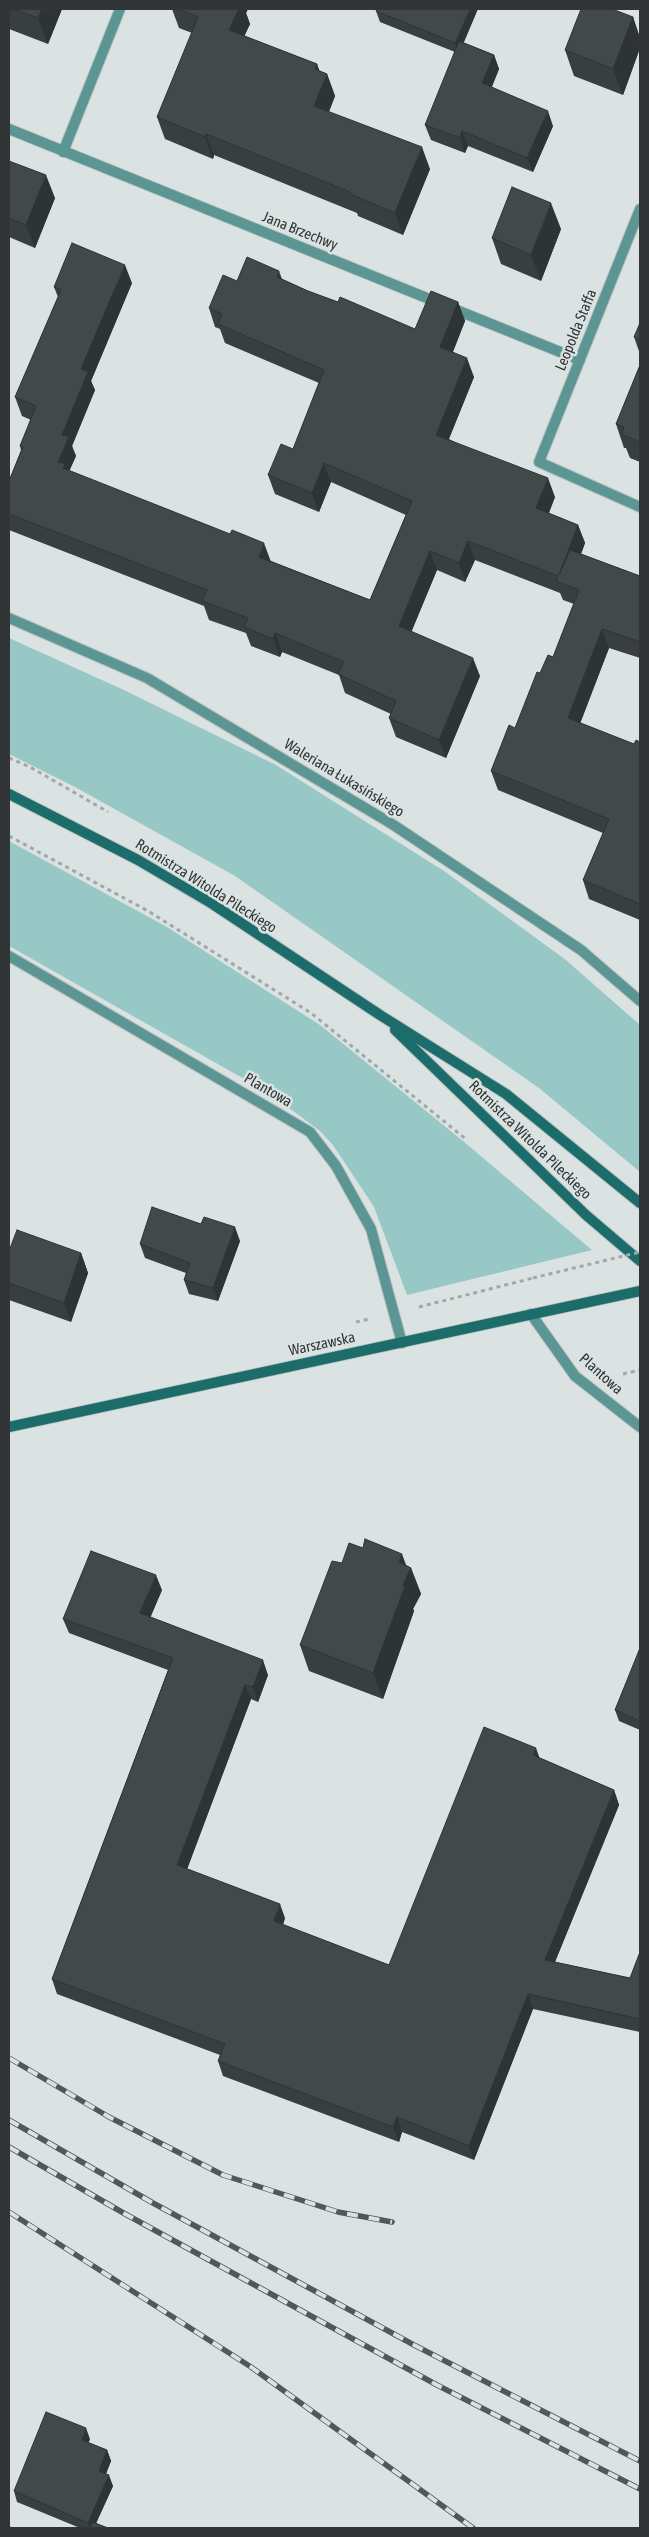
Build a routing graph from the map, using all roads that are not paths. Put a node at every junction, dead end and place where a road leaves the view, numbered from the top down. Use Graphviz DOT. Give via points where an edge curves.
graph roads {
  1 [pos="120,9"];
  2 [pos="9,129"];
  3 [pos="64,152"];
  4 [pos="640,209"];
  5 [pos="580,360"];
  6 [pos="640,507"];
  7 [pos="9,618"];
  8 [pos="9,794"];
  9 [pos="9,956"];
  10 [pos="640,1001"];
  11 [pos="380,1015"];
  12 [pos="640,1204"];
  13 [pos="640,1261"];
  14 [pos="640,1291"];
  15 [pos="531,1314"];
  16 [pos="402,1343"];
  17 [pos="9,1427"];
  18 [pos="640,1427"];
  1 -- 3 [label="street"];
  2 -- 3 [label="street, Jana Brzechwy"];
  3 -- 5 [label="street, Jana Brzechwy"];
  4 -- 5 [label="street, Leopolda Staffa"];
  5 -- 6 [label="street, Leopolda Staffa" via="539,462"];
  7 -- 10 [label="street, Waleriana Łukasińskiego" via="147,678 392,824 581,950"];
  8 -- 11 [label="main road, Rotmistrza Witolda Pileckiego" via="138,860"];
  9 -- 16 [label="street, Plantowa" via="310,1132 336,1166 371,1229"];
  11 -- 12 [label="main road, Rotmistrza Witolda Pileckiego" via="506,1094"];
  11 -- 13 [label="main road, Rotmistrza Witolda Pileckiego" via="586,1215"];
  14 -- 15 [label="main road, Warszawska"];
  15 -- 16 [label="main road, Warszawska"];
  15 -- 18 [label="street, Plantowa" via="575,1376"];
  16 -- 17 [label="main road, Warszawska"];
}
